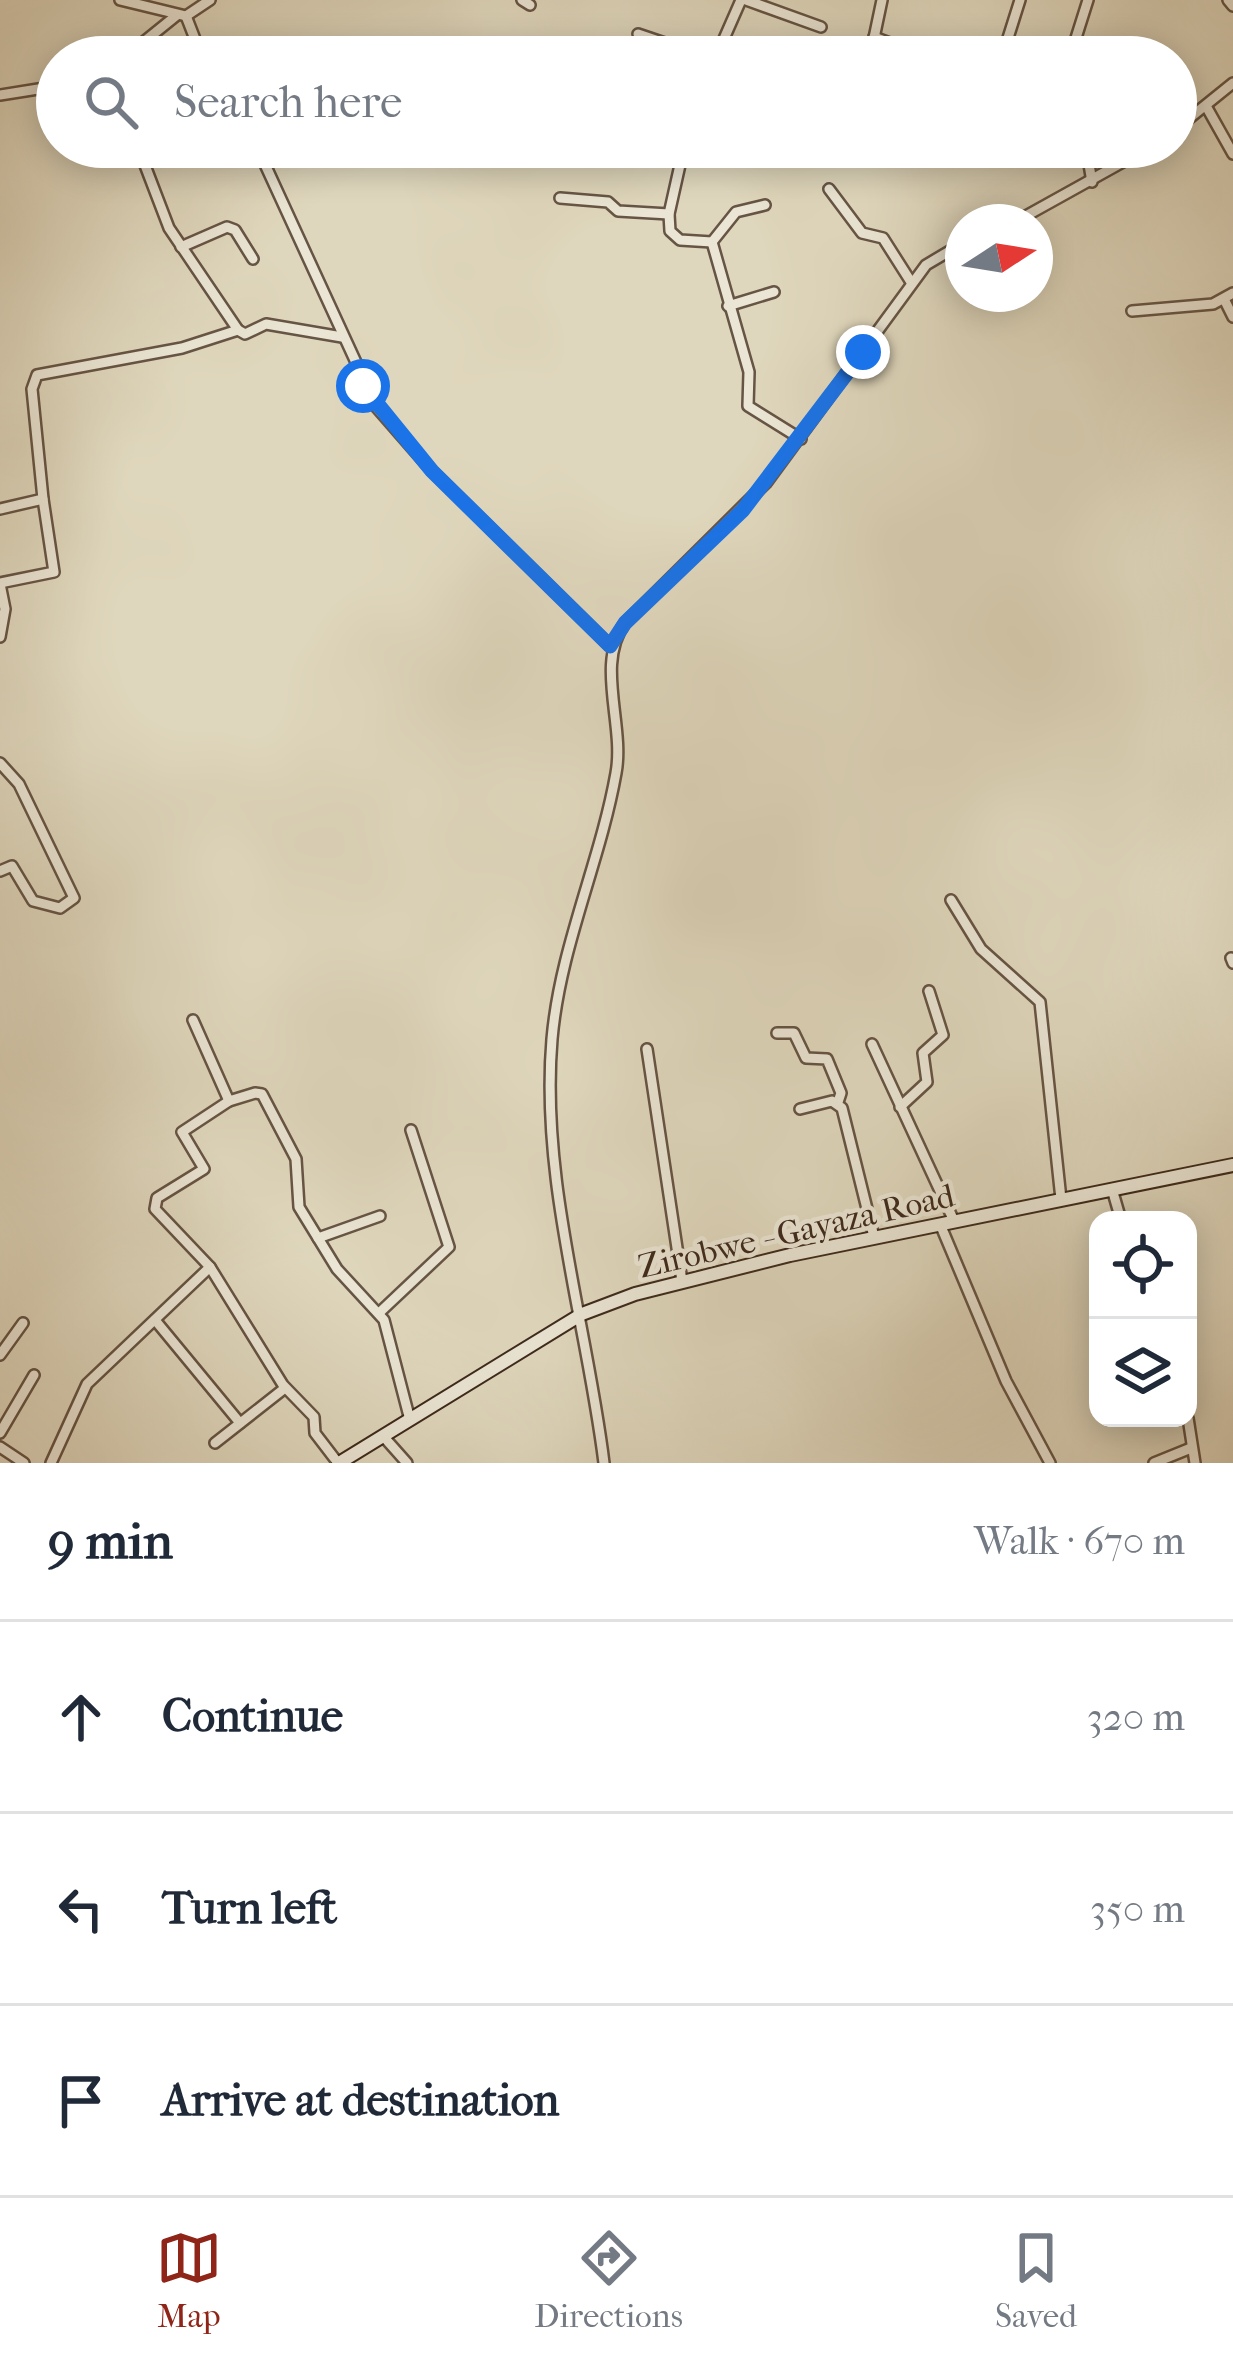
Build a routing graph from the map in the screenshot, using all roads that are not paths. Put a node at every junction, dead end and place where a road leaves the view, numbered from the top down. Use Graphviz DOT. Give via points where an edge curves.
graph roads {
  1 [pos="120,0"];
  2 [pos="210,0"];
  3 [pos="743,0"];
  4 [pos="882,0"];
  5 [pos="1020,0"];
  6 [pos="1088,0"];
  7 [pos="135,3"];
  8 [pos="182,15"];
  9 [pos="821,27"];
  10 [pos="638,34"];
  11 [pos="154,36"];
  12 [pos="192,36"];
  13 [pos="644,36"];
  14 [pos="726,36"];
  15 [pos="874,36"];
  16 [pos="1009,36"];
  17 [pos="1077,36"];
  18 [pos="1233,83"];
  19 [pos="36,89"];
  20 [pos="0,95"];
  21 [pos="1206,106"];
  22 [pos="1197,113"];
  23 [pos="1233,154"];
  24 [pos="147,168"];
  25 [pos="266,168"];
  26 [pos="679,168"];
  27 [pos="1090,168"];
  28 [pos="1115,168"];
  29 [pos="1092,182"];
  30 [pos="829,189"];
  31 [pos="560,198"];
  32 [pos="1050,204"];
  33 [pos="765,205"];
  34 [pos="668,214"];
  35 [pos="712,242"];
  36 [pos="181,247"];
  37 [pos="945,253"];
  38 [pos="253,259"];
  39 [pos="911,282"];
  40 [pos="774,292"];
  41 [pos="1228,296"];
  42 [pos="728,306"];
  43 [pos="1132,311"];
  44 [pos="1233,317"];
  45 [pos="238,331"];
  46 [pos="343,337"];
  47 [pos="801,439"];
  48 [pos="43,499"];
  49 [pos="0,509"];
  50 [pos="0,584"];
  51 [pos="0,637"];
  52 [pos="610,646"];
  53 [pos="0,763"];
  54 [pos="0,871"];
  55 [pos="951,900"];
  56 [pos="929,991"];
  57 [pos="194,1020"];
  58 [pos="777,1033"];
  59 [pos="872,1043"];
  60 [pos="647,1049"];
  61 [pos="229,1101"];
  62 [pos="838,1102"];
  63 [pos="900,1107"];
  64 [pos="800,1109"];
  65 [pos="411,1130"];
  66 [pos="1233,1165"];
  67 [pos="1112,1189"];
  68 [pos="1061,1199"];
  69 [pos="1118,1211"];
  70 [pos="380,1216"];
  71 [pos="947,1223"];
  72 [pos="874,1237"];
  73 [pos="318,1238"];
  74 [pos="210,1267"];
  75 [pos="682,1281"];
  76 [pos="379,1313"];
  77 [pos="582,1314"];
  78 [pos="155,1320"];
  79 [pos="23,1323"];
  80 [pos="0,1355"];
  81 [pos="34,1375"];
  82 [pos="285,1388"];
  83 [pos="410,1420"];
  84 [pos="241,1423"];
  85 [pos="1189,1427"];
  86 [pos="0,1433"];
  87 [pos="383,1436"];
  88 [pos="214,1443"];
  89 [pos="0,1447"];
  90 [pos="1191,1448"];
  91 [pos="24,1463"];
  92 [pos="51,1463"];
  93 [pos="339,1463"];
  94 [pos="407,1463"];
  95 [pos="604,1463"];
  96 [pos="1050,1463"];
  97 [pos="1154,1463"];
  98 [pos="1195,1463"];
  1 -- 7 [label="street"];
  2 -- 8 [label="street"];
  3 -- 9 [label="street"];
  3 -- 14 [label="street"];
  4 -- 15 [label="street"];
  5 -- 16 [label="street"];
  6 -- 17 [label="street"];
  7 -- 8 [label="street"];
  8 -- 11 [label="street"];
  8 -- 12 [label="street"];
  10 -- 13 [label="street"];
  18 -- 21 [label="street"];
  19 -- 20 [label="street"];
  21 -- 22 [label="street"];
  21 -- 23 [label="street"];
  24 -- 36 [label="street"];
  25 -- 46 [label="street"];
  26 -- 34 [label="street"];
  27 -- 29 [label="street"];
  28 -- 29 [label="street"];
  29 -- 32 [label="street"];
  30 -- 39 [label="street" via="862,233 883,238"];
  31 -- 34 [label="street"];
  33 -- 35 [label="street" via="736,212"];
  34 -- 35 [label="street" via="674,237"];
  35 -- 42 [label="street"];
  36 -- 38 [label="street" via="227,227"];
  36 -- 45 [label="street"];
  37 -- 39 [label="street"];
  39 -- 47 [label="street"];
  40 -- 42 [label="street"];
  41 -- 43 [label="street"];
  41 -- 44 [label="street"];
  42 -- 47 [label="street" via="749,372 748,406"];
  45 -- 46 [label="street" via="266,324"];
  45 -- 48 [label="street" via="34,378"];
  46 -- 52 [label="street" via="393,429"];
  47 -- 52 [label="street"];
  48 -- 49 [label="street"];
  48 -- 50 [label="street" via="54,572"];
  50 -- 51 [label="street"];
  52 -- 77 [label="street" via="617,769 563,975 550,1077 561,1208"];
  53 -- 54 [label="street" via="20,784 74,898 60,908 33,901 12,866"];
  55 -- 68 [label="street" via="982,949 1040,1002"];
  56 -- 63 [label="street" via="944,1035 923,1053 927,1082"];
  57 -- 61 [label="street"];
  58 -- 62 [label="street" via="794,1033 806,1058 827,1059"];
  59 -- 63 [label="street"];
  60 -- 75 [label="street"];
  61 -- 73 [label="street" via="262,1094 296,1159 294,1198"];
  61 -- 74 [label="street" via="182,1132 203,1172 154,1202"];
  62 -- 64 [label="street"];
  62 -- 72 [label="street"];
  63 -- 71 [label="street"];
  65 -- 76 [label="street" via="449,1247"];
  66 -- 67 [label="street, Zirobwe - Gayaza Road"];
  67 -- 68 [label="street, Zirobwe - Gayaza Road"];
  67 -- 69 [label="street"];
  68 -- 71 [label="street, Zirobwe - Gayaza Road"];
  70 -- 73 [label="street"];
  71 -- 72 [label="street, Zirobwe - Gayaza Road"];
  71 -- 96 [label="street" via="1006,1382"];
  72 -- 75 [label="street, Zirobwe - Gayaza Road"];
  73 -- 76 [label="street"];
  74 -- 78 [label="street"];
  74 -- 82 [label="street"];
  75 -- 77 [label="street, Zirobwe - Gayaza Road"];
  76 -- 83 [label="street"];
  77 -- 83 [label="street, Zirobwe - Gayaza Road"];
  77 -- 95 [label="street"];
  78 -- 84 [label="street"];
  78 -- 92 [label="street" via="86,1384"];
  79 -- 80 [label="street"];
  81 -- 86 [label="street"];
  82 -- 84 [label="street"];
  82 -- 93 [label="street" via="314,1417 315,1433"];
  83 -- 87 [label="street, Zirobwe - Gayaza Road"];
  84 -- 88 [label="street"];
  85 -- 90 [label="street"];
  87 -- 93 [label="street, Zirobwe - Gayaza Road"];
  87 -- 94 [label="street"];
  89 -- 91 [label="street"];
  90 -- 97 [label="street"];
  90 -- 98 [label="street"];
}
